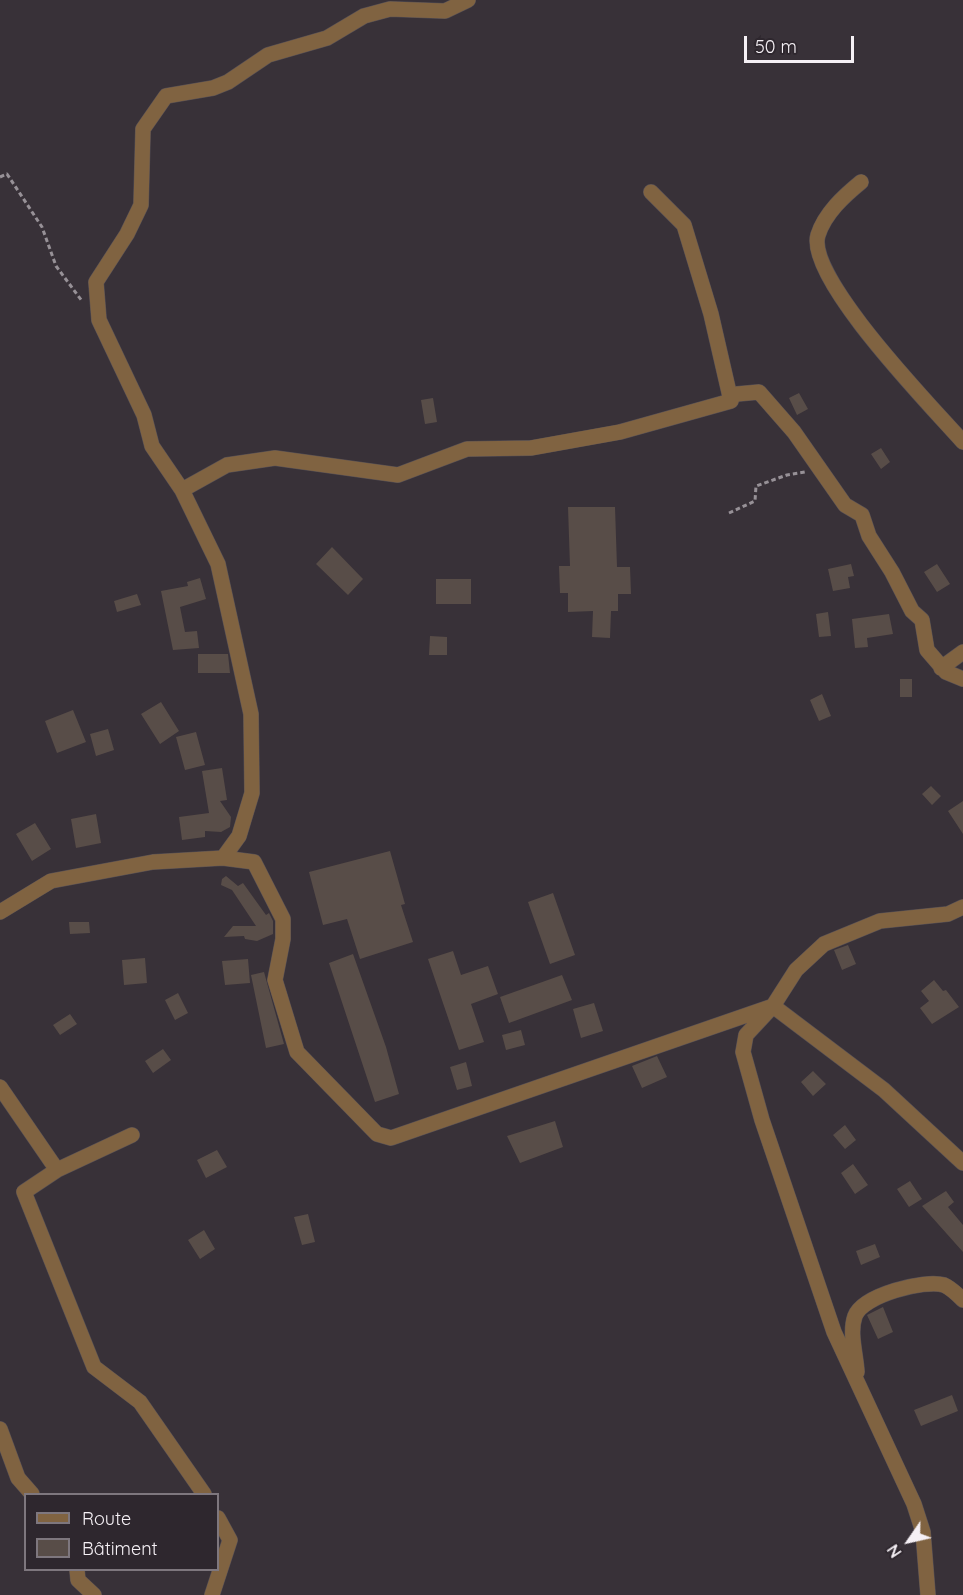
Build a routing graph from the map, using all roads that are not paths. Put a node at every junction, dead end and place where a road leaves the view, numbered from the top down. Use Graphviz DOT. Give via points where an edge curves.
graph roads {
  1 [pos="468,0"];
  2 [pos="861,182"];
  3 [pos="651,192"];
  4 [pos="731,398"];
  5 [pos="963,442"];
  6 [pos="182,490"];
  7 [pos="963,652"];
  8 [pos="941,668"];
  9 [pos="963,679"];
  10 [pos="223,858"];
  11 [pos="963,907"];
  12 [pos="0,912"];
  13 [pos="773,1006"];
  14 [pos="0,1087"];
  15 [pos="132,1135"];
  16 [pos="963,1163"];
  17 [pos="57,1170"];
  18 [pos="963,1300"];
  19 [pos="857,1379"];
  20 [pos="0,1429"];
  21 [pos="31,1493"];
  22 [pos="203,1493"];
  23 [pos="219,1520"];
  24 [pos="77,1571"];
  25 [pos="94,1595"];
  26 [pos="212,1595"];
  27 [pos="928,1595"];
  1 -- 6 [label="street" via="445,11 390,9 364,16 327,38 268,55 228,82 166,96 143,129 141,205 96,282 99,320 144,415 152,446"];
  2 -- 5 [label="street" via="837,202 818,235 818,257 868,333"];
  3 -- 4 [label="street" via="684,225"];
  4 -- 6 [label="street" via="620,432 531,448 467,449 398,475 275,458 226,465"];
  4 -- 8 [label="street" via="759,392 794,432 845,505 862,515 869,536 912,611 922,621 924,644"];
  6 -- 10 [label="street" via="218,564 251,714 252,794 239,836"];
  7 -- 8 [label="street"];
  8 -- 9 [label="street"];
  10 -- 12 [label="street" via="153,861 51,881"];
  10 -- 13 [label="street" via="254,862 283,919 275,980 297,1052 377,1134 391,1138"];
  11 -- 13 [label="street" via="948,914 880,921 824,944 796,970"];
  13 -- 16 [label="street" via="884,1090"];
  13 -- 19 [label="street" via="746,1035 742,1052 810,1264 834,1332"];
  14 -- 17 [label="street"];
  15 -- 17 [label="street"];
  17 -- 22 [label="street" via="24,1192 94,1367 140,1401"];
  18 -- 19 [label="street" via="946,1286 924,1282 869,1301 856,1314 852,1333"];
  19 -- 27 [label="street" via="914,1504 923,1532"];
  20 -- 21 [label="street" via="18,1478"];
  23 -- 26 [label="street" via="230,1540"];
  24 -- 25 [label="street" via="78,1580"];
}
